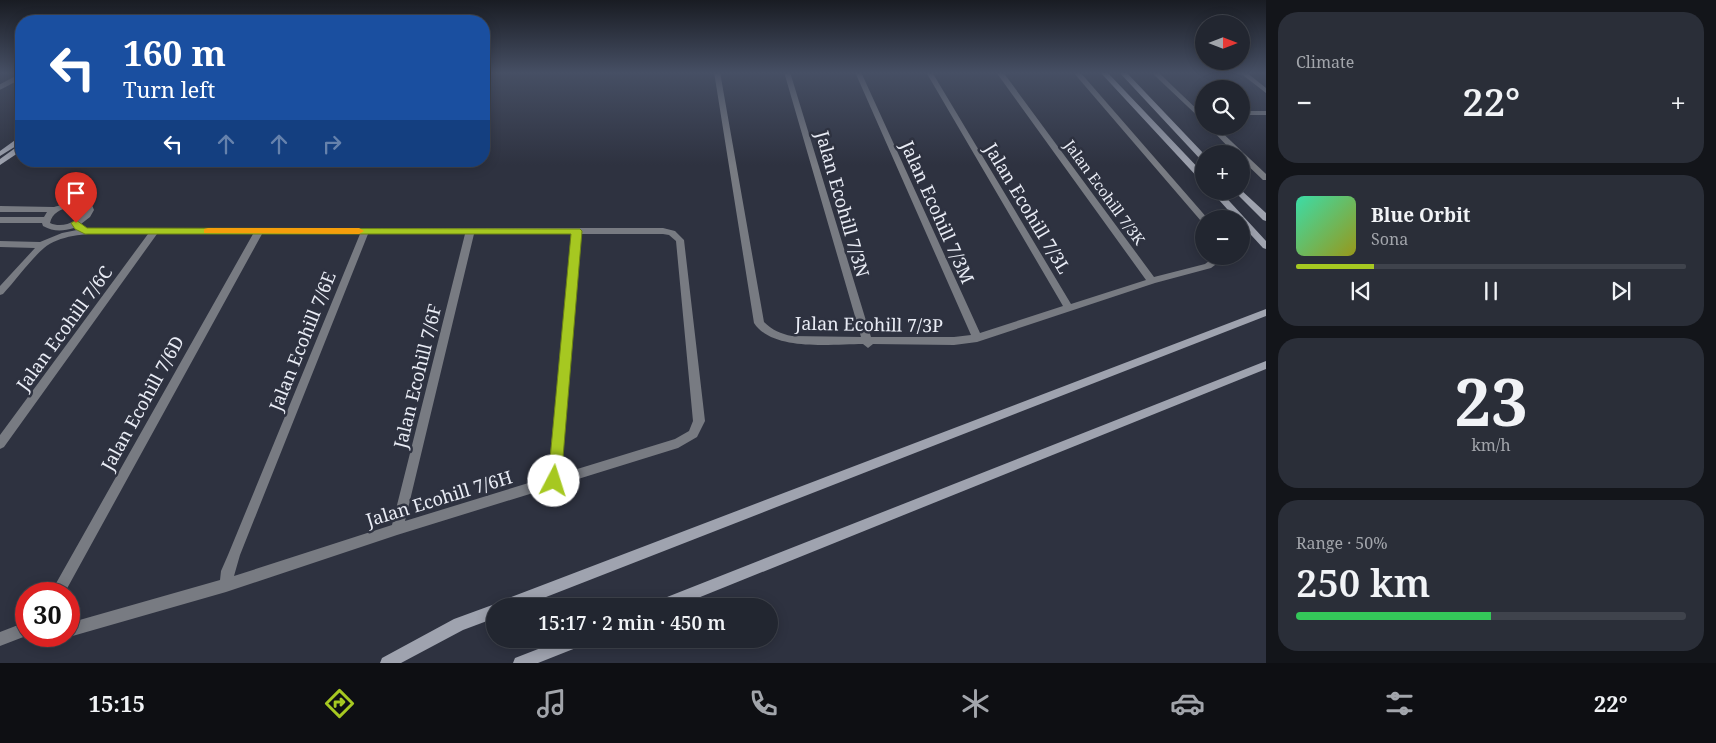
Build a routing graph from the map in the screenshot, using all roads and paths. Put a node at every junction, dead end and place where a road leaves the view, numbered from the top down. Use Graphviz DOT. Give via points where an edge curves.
graph roads {
  1 [pos="722,103"];
  2 [pos="796,103"];
  3 [pos="872,103"];
  4 [pos="947,103"];
  5 [pos="1023,103"];
  6 [pos="1103,103"];
  7 [pos="1132,103"];
  8 [pos="1152,103"];
  9 [pos="1250,113"];
  10 [pos="1266,113"];
  11 [pos="1221,135"];
  12 [pos="15,144"];
  13 [pos="1231,145"];
  14 [pos="1195,149"];
  15 [pos="15,152"];
  16 [pos="0,154"];
  17 [pos="0,163"];
  18 [pos="1250,163"];
  19 [pos="1195,169"];
  20 [pos="1266,178"];
  21 [pos="1223,200"];
  22 [pos="1247,200"];
  23 [pos="0,209"];
  24 [pos="55,210"];
  25 [pos="1196,210"];
  26 [pos="1233,210"];
  27 [pos="1266,218"];
  28 [pos="0,220"];
  29 [pos="45,220"];
  30 [pos="76,223"];
  31 [pos="58,228"];
  32 [pos="1250,229"];
  33 [pos="85,231"];
  34 [pos="155,231"];
  35 [pos="259,231"];
  36 [pos="365,231"];
  37 [pos="470,231"];
  38 [pos="577,231"];
  39 [pos="0,244"];
  40 [pos="43,244"];
  41 [pos="1266,246"];
  42 [pos="1210,265"];
  43 [pos="1152,281"];
  44 [pos="0,292"];
  45 [pos="1069,308"];
  46 [pos="1266,312"];
  47 [pos="977,338"];
  48 [pos="867,342"];
  49 [pos="1266,364"];
  50 [pos="0,444"];
  51 [pos="554,481"];
  52 [pos="397,529"];
  53 [pos="64,582"];
  54 [pos="226,585"];
  55 [pos="527,598"];
  56 [pos="682,598"];
  57 [pos="486,614"];
  58 [pos="80,627"];
  59 [pos="558,648"];
  60 [pos="387,663"];
  61 [pos="520,663"];
  1 -- 48 [label="street, Jalan Ecohill 7/3P" via="759,323 763,330 792,340"];
  2 -- 48 [label="street, Jalan Ecohill 7/3N"];
  3 -- 47 [label="street, Jalan Ecohill 7/3M"];
  4 -- 45 [label="street, Jalan Ecohill 7/3L"];
  5 -- 43 [label="street, Jalan Ecohill 7/3K"];
  6 -- 25 [label="street"];
  7 -- 19 [label="street"];
  8 -- 14 [label="street"];
  9 -- 10 [label="street"];
  11 -- 13 [label="street"];
  12 -- 16 [label="street"];
  15 -- 17 [label="street"];
  18 -- 20 [label="street"];
  21 -- 26 [label="street"];
  22 -- 27 [label="street"];
  23 -- 24 [label="street"];
  24 -- 29 [label="street"];
  24 -- 30 [label="street" via="69,205 86,205 90,210 88,214"];
  28 -- 29 [label="street"];
  29 -- 31 [label="street" via="48,226"];
  30 -- 31 [label="street"];
  30 -- 33 [label="street"];
  31 -- 40 [label="street"];
  32 -- 41 [label="street"];
  33 -- 34 [label="street"];
  33 -- 40 [label="street"];
  34 -- 35 [label="street"];
  34 -- 50 [label="street, Jalan Ecohill 7/6C"];
  35 -- 36 [label="street"];
  35 -- 53 [label="street, Jalan Ecohill 7/6D"];
  36 -- 37 [label="street"];
  36 -- 54 [label="street, Jalan Ecohill 7/6E" via="234,555"];
  37 -- 38 [label="street"];
  37 -- 52 [label="street, Jalan Ecohill 7/6F"];
  38 -- 51 [label="street"];
  38 -- 51 [label="street, Jalan Ecohill 7/6H" via="662,231 672,233 680,240 699,421 693,434 678,443"];
  39 -- 40 [label="street"];
  40 -- 44 [label="street"];
  42 -- 43 [label="street, Jalan Ecohill 7/3P"];
  43 -- 45 [label="street, Jalan Ecohill 7/3P"];
  45 -- 47 [label="street, Jalan Ecohill 7/3P"];
  46 -- 55 [label="street"];
  47 -- 48 [label="street, Jalan Ecohill 7/3P"];
  49 -- 56 [label="street"];
  51 -- 52 [label="street, Jalan Ecohill 7/6H"];
  52 -- 54 [label="street, Jalan Ecohill 7/6H"];
  54 -- 58 [label="street"];
  57 -- 60 [label="street" via="459,624"];
  59 -- 61 [label="street"];
}
